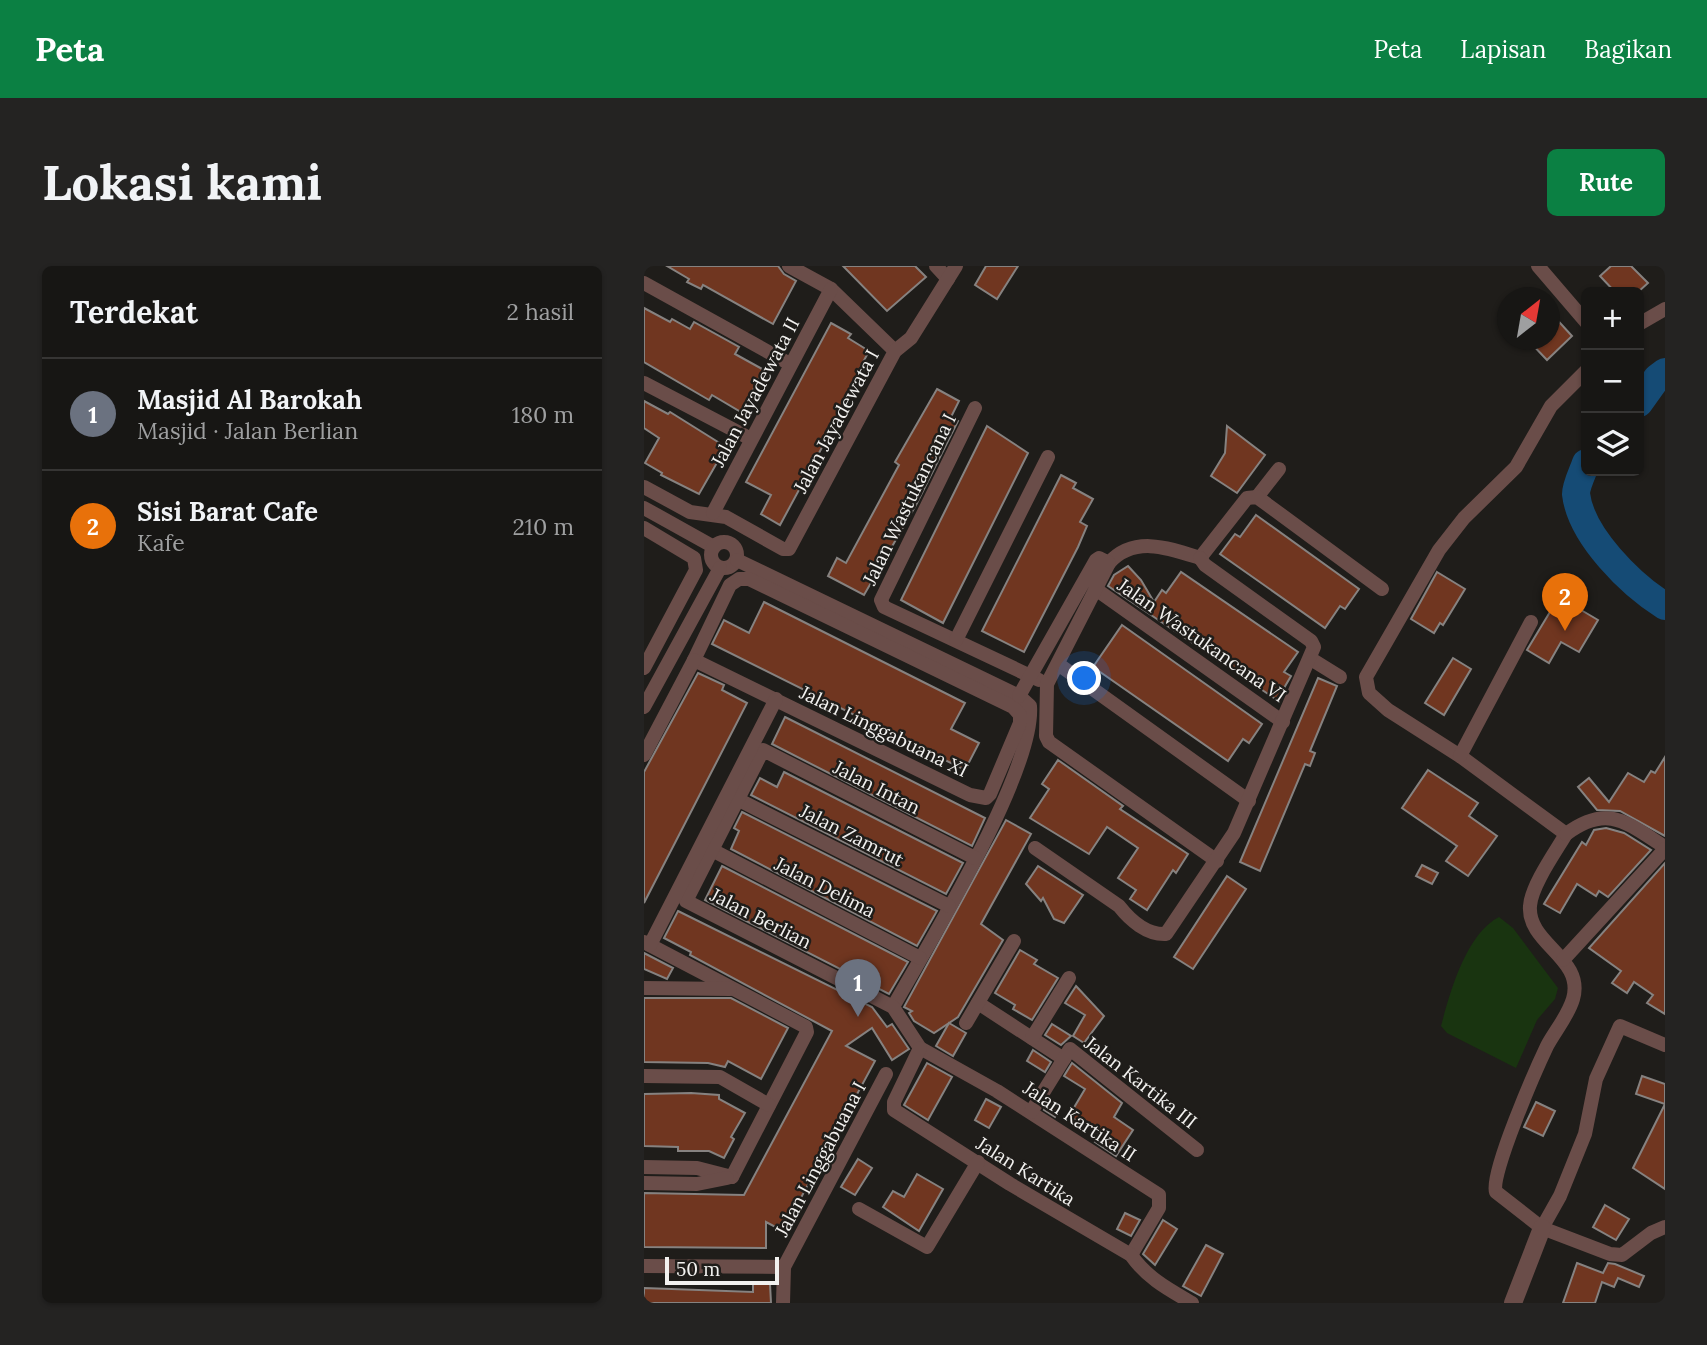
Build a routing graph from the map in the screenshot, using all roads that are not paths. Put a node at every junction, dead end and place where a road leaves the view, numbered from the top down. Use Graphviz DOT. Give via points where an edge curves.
graph roads {
  1 [pos="789,266"];
  2 [pos="806,266"];
  3 [pos="936,266"];
  4 [pos="956,266"];
  5 [pos="1538,266"];
  6 [pos="948,279"];
  7 [pos="814,280"];
  8 [pos="644,283"];
  9 [pos="831,289"];
  10 [pos="1665,309"];
  11 [pos="1581,316"];
  12 [pos="1644,321"];
  13 [pos="895,351"];
  14 [pos="790,365"];
  15 [pos="1581,376"];
  16 [pos="644,383"];
  17 [pos="975,408"];
  18 [pos="751,439"];
  19 [pos="1048,457"];
  20 [pos="1279,469"];
  21 [pos="644,487"];
  22 [pos="1252,498"];
  23 [pos="644,508"];
  24 [pos="719,515"];
  25 [pos="644,528"];
  26 [pos="746,528"];
  27 [pos="717,545"];
  28 [pos="736,554"];
  29 [pos="1200,558"];
  30 [pos="1109,563"];
  31 [pos="720,568"];
  32 [pos="1382,589"];
  33 [pos="1097,590"];
  34 [pos="1531,622"];
  35 [pos="956,640"];
  36 [pos="650,642"];
  37 [pos="1311,659"];
  38 [pos="694,660"];
  39 [pos="1058,664"];
  40 [pos="644,668"];
  41 [pos="1032,676"];
  42 [pos="1340,677"];
  43 [pos="1047,691"];
  44 [pos="776,699"];
  45 [pos="1024,701"];
  46 [pos="644,707"];
  47 [pos="1283,722"];
  48 [pos="644,755"];
  49 [pos="1460,756"];
  50 [pos="737,799"];
  51 [pos="1249,801"];
  52 [pos="1566,834"];
  53 [pos="1035,848"];
  54 [pos="1665,848"];
  55 [pos="712,850"];
  56 [pos="975,858"];
  57 [pos="1217,861"];
  58 [pos="949,906"];
  59 [pos="1014,940"];
  60 [pos="647,943"];
  61 [pos="920,958"];
  62 [pos="1563,960"];
  63 [pos="1069,978"];
  64 [pos="644,988"];
  65 [pos="735,989"];
  66 [pos="978,1003"];
  67 [pos="893,1007"];
  68 [pos="966,1023"];
  69 [pos="1032,1038"];
  70 [pos="1665,1045"];
  71 [pos="920,1048"];
  72 [pos="1064,1059"];
  73 [pos="886,1074"];
  74 [pos="644,1076"];
  75 [pos="769,1105"];
  76 [pos="1031,1112"];
  77 [pos="1197,1150"];
  78 [pos="978,1162"];
  79 [pos="644,1167"];
  80 [pos="732,1177"];
  81 [pos="644,1183"];
  82 [pos="859,1209"];
  83 [pos="1665,1227"];
  84 [pos="1542,1228"];
  85 [pos="1131,1255"];
  86 [pos="644,1266"];
  87 [pos="785,1267"];
  88 [pos="783,1303"];
  89 [pos="1192,1303"];
  90 [pos="1513,1303"];
  1 -- 7 [label="street, Jalan Jayadewata I"];
  2 -- 7 [label="street"];
  3 -- 6 [label="street"];
  4 -- 6 [label="street"];
  5 -- 11 [label="street"];
  6 -- 13 [label="street" via="911,338"];
  7 -- 9 [label="street, Jalan Jayadewata I"];
  8 -- 14 [label="street"];
  9 -- 13 [label="street, Jalan Jayadewata I"];
  9 -- 14 [label="street, Jalan Jayadewata II"];
  10 -- 12 [label="street"];
  13 -- 26 [label="street, Jalan Jayadewata I" via="789,549"];
  14 -- 18 [label="street, Jalan Jayadewata II"];
  15 -- 49 [label="street" via="1552,406 1516,467 1439,550 1366,677 1368,693 1388,710"];
  16 -- 18 [label="street"];
  17 -- 35 [label="street, Jalan Wastukancana I" via="881,600 884,607"];
  18 -- 24 [label="street, Jalan Jayadewata II"];
  19 -- 35 [label="street"];
  20 -- 22 [label="street"];
  21 -- 24 [label="street" via="690,512"];
  22 -- 29 [label="street"];
  22 -- 32 [label="street"];
  23 -- 27 [label="street"];
  24 -- 26 [label="street"];
  24 -- 27 [label="street, Jalan Jayadewata II"];
  25 -- 36 [label="street" via="694,558 696,570"];
  26 -- 28 [label="street"];
  27 -- 28 [label="street" via="732,544"];
  27 -- 31 [label="street" via="711,559"];
  28 -- 31 [label="street" via="732,566"];
  28 -- 45 [label="street"];
  29 -- 30 [label="street" via="1142,545"];
  29 -- 37 [label="street" via="1311,641"];
  30 -- 33 [label="street"];
  30 -- 41 [label="street" via="1096,560"];
  31 -- 46 [label="street"];
  33 -- 39 [label="street"];
  33 -- 47 [label="street, Jalan Wastukancana VI"];
  34 -- 49 [label="street"];
  35 -- 41 [label="street"];
  36 -- 40 [label="street"];
  37 -- 42 [label="street"];
  37 -- 47 [label="street"];
  38 -- 44 [label="street, Jalan Linggabuana XI"];
  38 -- 44 [label="street, Jalan Linggabuana XI" via="730,585 749,579 1013,707 1020,723 990,794 980,798"];
  38 -- 48 [label="street"];
  39 -- 43 [label="street"];
  39 -- 51 [label="street"];
  41 -- 43 [label="street"];
  41 -- 45 [label="street"];
  43 -- 45 [label="street"];
  43 -- 57 [label="street" via="1049,742"];
  44 -- 60 [label="street"];
  45 -- 56 [label="street" via="1031,725 996,818"];
  47 -- 51 [label="street"];
  49 -- 52 [label="street"];
  50 -- 55 [label="street"];
  50 -- 56 [label="street, Jalan Intan" via="763,750"];
  50 -- 58 [label="street, Jalan Zamrut"];
  51 -- 57 [label="street"];
  52 -- 54 [label="street" via="1594,819 1612,817"];
  52 -- 62 [label="street" via="1529,908 1532,920"];
  53 -- 57 [label="street" via="1155,935 1174,927"];
  54 -- 62 [label="street"];
  55 -- 61 [label="street, Jalan Delima"];
  55 -- 67 [label="street, Jalan Berlian" via="686,901"];
  56 -- 58 [label="street"];
  58 -- 61 [label="street"];
  59 -- 66 [label="street"];
  60 -- 65 [label="street"];
  61 -- 67 [label="street"];
  62 -- 84 [label="street" via="1570,967 1574,997 1536,1069 1493,1185"];
  63 -- 69 [label="street"];
  64 -- 65 [label="street"];
  65 -- 75 [label="street" via="803,1023 807,1032"];
  66 -- 68 [label="street"];
  66 -- 69 [label="street, Jalan Kartika III"];
  67 -- 71 [label="street"];
  69 -- 72 [label="street, Jalan Kartika III"];
  70 -- 84 [label="street" via="1620,1026 1596,1079 1585,1134"];
  71 -- 76 [label="street, Jalan Kartika II"];
  71 -- 78 [label="street, Jalan Kartika" via="894,1110"];
  72 -- 76 [label="street, Jalan Kartika III"];
  72 -- 77 [label="street, Jalan Kartika III" via="1070,1049"];
  73 -- 87 [label="street, Jalan Linggabuana I"];
  74 -- 75 [label="street" via="720,1077"];
  75 -- 80 [label="street"];
  76 -- 85 [label="street, Jalan Kartika II" via="1159,1195 1159,1208"];
  78 -- 82 [label="street" via="927,1247"];
  78 -- 85 [label="street, Jalan Kartika"];
  79 -- 80 [label="street" via="697,1168"];
  80 -- 81 [label="street" via="697,1184"];
  83 -- 84 [label="street" via="1622,1255"];
  84 -- 90 [label="street"];
  85 -- 89 [label="street, Jalan Kartika" via="1158,1284"];
  86 -- 87 [label="street"];
  87 -- 88 [label="street, Jalan Linggabuana I"];
}
